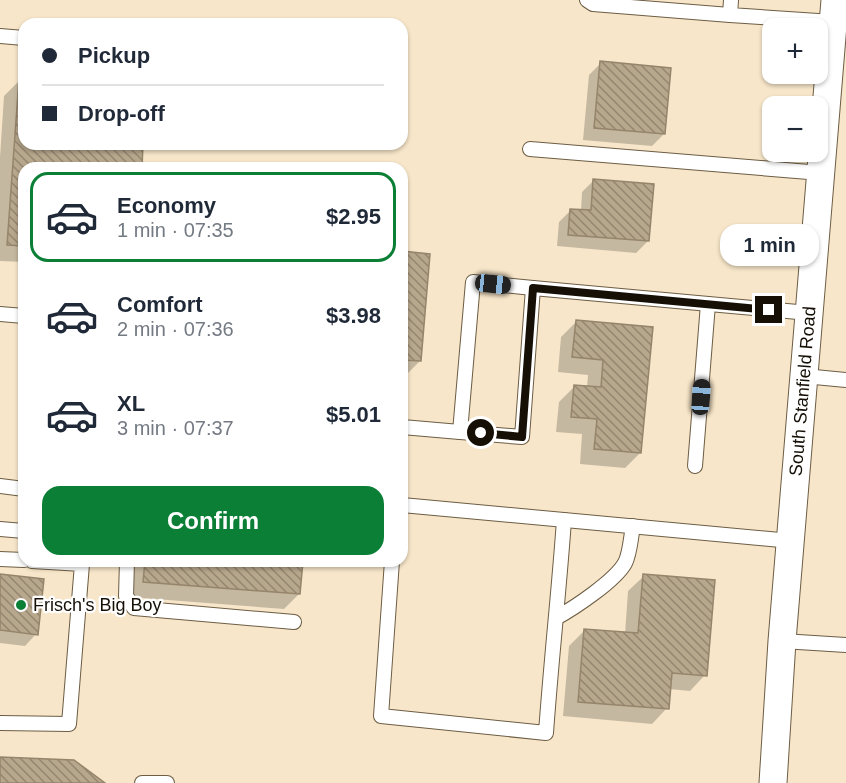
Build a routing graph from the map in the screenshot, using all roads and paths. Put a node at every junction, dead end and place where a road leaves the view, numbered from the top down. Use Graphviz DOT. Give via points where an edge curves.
graph roads {
  1 [pos="587,0"];
  2 [pos="731,0"];
  3 [pos="834,11"];
  4 [pos="730,15"];
  5 [pos="0,36"];
  6 [pos="18,38"];
  7 [pos="838,74"];
  8 [pos="530,149"];
  9 [pos="821,173"];
  10 [pos="533,288"];
  11 [pos="708,304"];
  12 [pos="809,313"];
  13 [pos="0,314"];
  14 [pos="18,316"];
  15 [pos="804,376"];
  16 [pos="846,380"];
  17 [pos="408,428"];
  18 [pos="460,432"];
  19 [pos="695,466"];
  20 [pos="0,486"];
  21 [pos="18,488"];
  22 [pos="408,506"];
  23 [pos="564,520"];
  24 [pos="633,526"];
  25 [pos="0,529"];
  26 [pos="18,530"];
  27 [pos="791,541"];
  28 [pos="0,559"];
  29 [pos="18,560"];
  30 [pos="82,567"];
  31 [pos="127,567"];
  32 [pos="392,567"];
  33 [pos="556,618"];
  34 [pos="294,622"];
  35 [pos="782,641"];
  36 [pos="846,645"];
  37 [pos="0,723"];
  38 [pos="141,783"];
  39 [pos="167,783"];
  40 [pos="773,783"];
  1 -- 4 [label="lane" via="593,4"];
  2 -- 4 [label="lane"];
  3 -- 4 [label="lane"];
  3 -- 7 [label="street, South Stanfield Road"];
  5 -- 6 [label="lane"];
  7 -- 9 [label="street, South Stanfield Road"];
  8 -- 9 [label="lane"];
  9 -- 12 [label="street, South Stanfield Road"];
  10 -- 11 [label="lane"];
  10 -- 18 [label="lane" via="473,282"];
  10 -- 18 [label="lane" via="522,437"];
  11 -- 12 [label="lane"];
  11 -- 19 [label="lane"];
  12 -- 15 [label="street, South Stanfield Road"];
  13 -- 14 [label="lane"];
  15 -- 16 [label="lane"];
  15 -- 27 [label="street, South Stanfield Road"];
  17 -- 18 [label="lane"];
  20 -- 21 [label="lane"];
  22 -- 23 [label="lane"];
  23 -- 24 [label="lane"];
  23 -- 33 [label="lane"];
  24 -- 27 [label="lane"];
  24 -- 33 [label="lane" via="626,562 579,604"];
  25 -- 26 [label="lane"];
  27 -- 35 [label="street, South Stanfield Road"];
  28 -- 29 [label="lane"];
  30 -- 37 [label="lane" via="69,724"];
  31 -- 34 [label="lane" via="126,596 134,608"];
  32 -- 33 [label="lane" via="381,716 546,733"];
  35 -- 36 [label="lane"];
  35 -- 40 [label="street, South Stanfield Road"];
  38 -- 39 [label="lane"];
}
